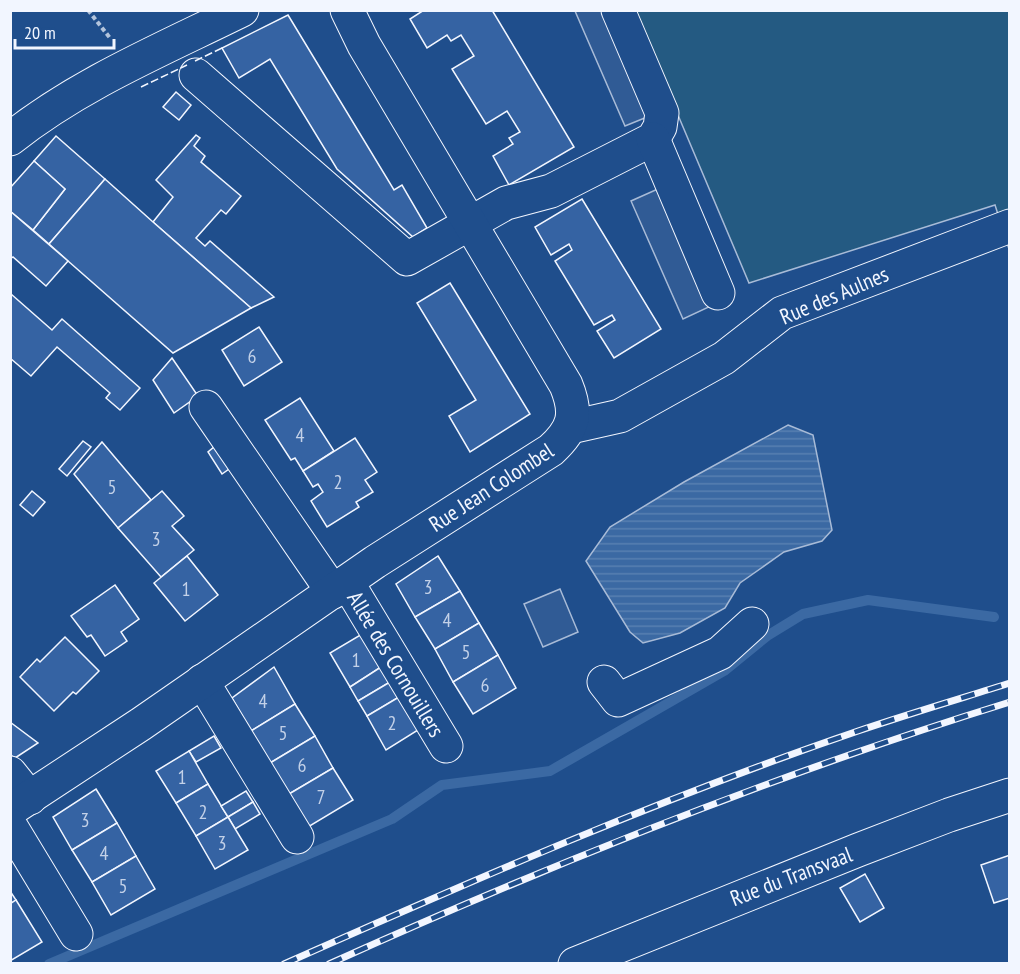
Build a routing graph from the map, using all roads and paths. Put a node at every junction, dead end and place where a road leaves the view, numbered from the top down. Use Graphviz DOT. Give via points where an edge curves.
graph roads {
  1 [pos="242,10"];
  2 [pos="347,10"];
  3 [pos="618,10"];
  4 [pos="191,21"];
  5 [pos="196,75"];
  6 [pos="10,139"];
  7 [pos="653,139"];
  8 [pos="470,223"];
  9 [pos="1010,226"];
  10 [pos="718,293"];
  11 [pos="206,407"];
  12 [pos="571,427"];
  13 [pos="340,587"];
  14 [pos="752,624"];
  15 [pos="202,681"];
  16 [pos="604,682"];
  17 [pos="446,746"];
  18 [pos="17,793"];
  19 [pos="1010,795"];
  20 [pos="10,825"];
  21 [pos="297,837"];
  22 [pos="76,934"];
  23 [pos="575,963"];
  1 -- 4 [label="street"];
  2 -- 8 [label="street, Rue Jean Colombel"];
  3 -- 7 [label="street" via="662,113"];
  4 -- 6 [label="street"];
  5 -- 8 [label="street" via="407,259"];
  7 -- 8 [label="street" via="551,191 506,203"];
  7 -- 10 [label="street"];
  8 -- 12 [label="street, Rue Jean Colombel" via="566,385 572,399"];
  9 -- 12 [label="street, Rue des Aulnes" via="782,313 724,358 620,416"];
  11 -- 13 [label="street, Allée des Cornouillers"];
  12 -- 13 [label="street, Rue Jean Colombel" via="551,450"];
  13 -- 15 [label="street, Rue Jean Colombel"];
  13 -- 17 [label="street, Allée des Cornouillers"];
  14 -- 16 [label="street" via="720,653 618,700"];
  15 -- 18 [label="street, Rue Jean Colombel"];
  15 -- 21 [label="street"];
  19 -- 23 [label="street, Rue du Transvaal" via="858,850"];
  20 -- 22 [label="street"];
}
